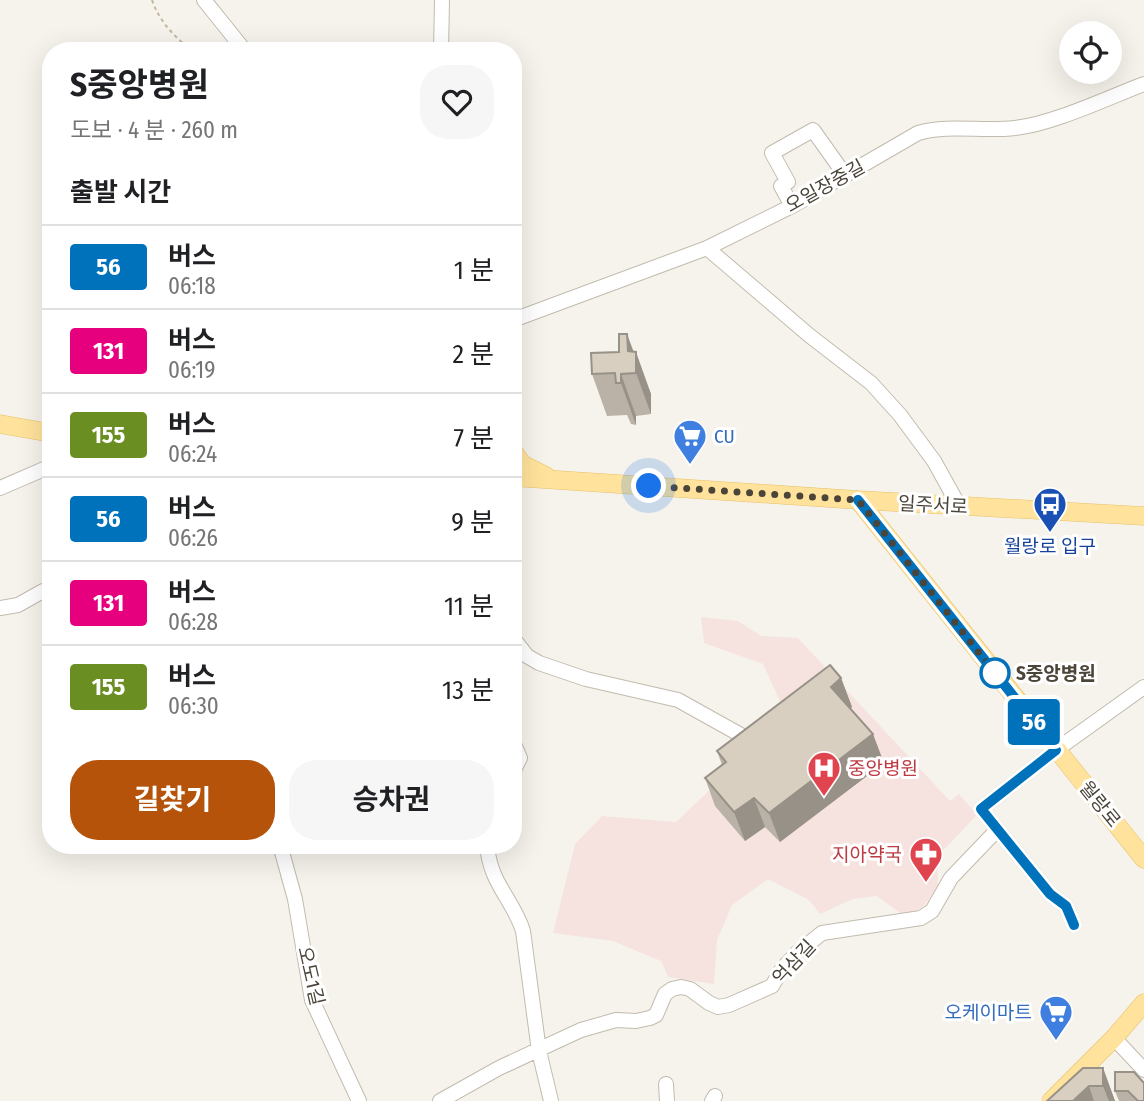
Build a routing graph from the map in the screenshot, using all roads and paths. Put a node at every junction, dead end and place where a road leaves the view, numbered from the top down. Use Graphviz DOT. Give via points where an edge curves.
graph roads {
  1 [pos="152,0"];
  2 [pos="204,0"];
  3 [pos="442,0"];
  4 [pos="180,42"];
  5 [pos="238,42"];
  6 [pos="440,42"];
  7 [pos="1144,84"];
  8 [pos="845,176"];
  9 [pos="792,206"];
  10 [pos="707,248"];
  11 [pos="522,317"];
  12 [pos="0,424"];
  13 [pos="42,431"];
  14 [pos="522,464"];
  15 [pos="42,470"];
  16 [pos="522,477"];
  17 [pos="570,480"];
  18 [pos="0,488"];
  19 [pos="858,500"];
  20 [pos="960,506"];
  21 [pos="1144,516"];
  22 [pos="42,593"];
  23 [pos="0,608"];
  24 [pos="522,650"];
  25 [pos="1144,687"];
  26 [pos="748,739"];
  27 [pos="1056,750"];
  28 [pos="996,831"];
  29 [pos="283,854"];
  30 [pos="489,854"];
  31 [pos="1144,859"];
  32 [pos="1074,925"];
  33 [pos="1144,1003"];
  34 [pos="1114,1038"];
  35 [pos="538,1051"];
  36 [pos="1144,1070"];
  37 [pos="666,1084"];
  38 [pos="359,1101"];
  39 [pos="440,1101"];
  40 [pos="551,1101"];
  41 [pos="667,1101"];
  42 [pos="1051,1101"];
  1 -- 4 [label="path"];
  2 -- 5 [label="street"];
  3 -- 6 [label="street"];
  7 -- 8 [label="street, 오일장중길" via="1015,128 936,128 918,133"];
  8 -- 9 [label="street, 오일장중길"];
  8 -- 9 [label="street" via="813,130 772,153 788,182 781,186"];
  9 -- 10 [label="street, 오일장중길"];
  10 -- 11 [label="street, 오일장중길"];
  10 -- 20 [label="street" via="871,383 934,461"];
  12 -- 13 [label="main road"];
  14 -- 17 [label="main road" via="549,477"];
  15 -- 18 [label="street"];
  16 -- 17 [label="main road, 일주서로"];
  17 -- 19 [label="main road, 일주서로"];
  19 -- 20 [label="main road, 일주서로"];
  19 -- 27 [label="main road, 월랑로"];
  20 -- 21 [label="main road, 일주서로"];
  22 -- 23 [label="street" via="18,606"];
  24 -- 26 [label="street" via="538,663 586,679 678,699"];
  25 -- 27 [label="street"];
  27 -- 28 [label="street" via="981,809"];
  27 -- 31 [label="main road, 월랑로"];
  28 -- 32 [label="street" via="1050,894 1066,906"];
  28 -- 35 [label="street, 억삼길" via="951,878 932,911 921,918 822,933 797,953 772,986 729,1005 718,1007 681,987 665,994 650,1018 616,1020 581,1030"];
  29 -- 38 [label="street, 오도1길" via="313,1000"];
  30 -- 35 [label="street" via="496,880 523,931"];
  33 -- 34 [label="main road"];
  34 -- 36 [label="street"];
  34 -- 42 [label="main road"];
  35 -- 39 [label="street, 억삼길"];
  35 -- 40 [label="street"];
  37 -- 41 [label="street"];
}
